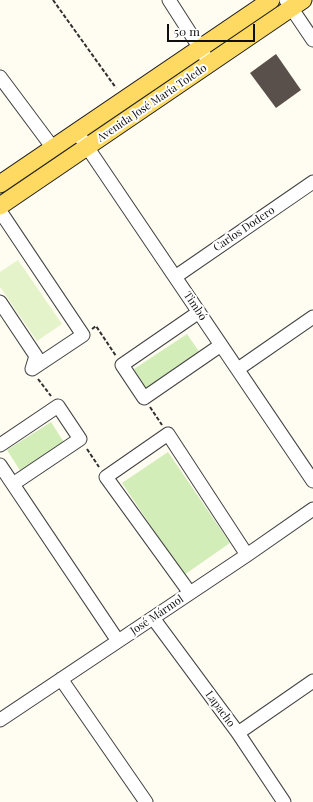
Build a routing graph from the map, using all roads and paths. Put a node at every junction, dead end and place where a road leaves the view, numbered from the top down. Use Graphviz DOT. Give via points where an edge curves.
graph roads {
  1 [pos="53,0"];
  2 [pos="168,0"];
  3 [pos="271,0"];
  4 [pos="294,3"];
  5 [pos="313,40"];
  6 [pos="200,47"];
  7 [pos="210,64"];
  8 [pos="0,77"];
  9 [pos="124,99"];
  10 [pos="77,132"];
  11 [pos="87,147"];
  12 [pos="53,148"];
  13 [pos="313,182"];
  14 [pos="0,184"];
  15 [pos="0,206"];
  16 [pos="0,211"];
  17 [pos="175,277"];
  18 [pos="0,302"];
  19 [pos="199,312"];
  20 [pos="313,317"];
  21 [pos="83,335"];
  22 [pos="221,345"];
  23 [pos="122,365"];
  24 [pos="238,368"];
  25 [pos="32,370"];
  26 [pos="144,398"];
  27 [pos="58,406"];
  28 [pos="168,434"];
  29 [pos="80,439"];
  30 [pos="0,445"];
  31 [pos="0,465"];
  32 [pos="106,477"];
  33 [pos="313,480"];
  34 [pos="13,484"];
  35 [pos="313,509"];
  36 [pos="247,555"];
  37 [pos="190,593"];
  38 [pos="153,618"];
  39 [pos="118,641"];
  40 [pos="61,679"];
  41 [pos="313,681"];
  42 [pos="0,720"];
  43 [pos="238,733"];
  44 [pos="146,802"];
  45 [pos="284,802"];
  1 -- 9 [label="path"];
  2 -- 6 [label="street"];
  3 -- 6 [label="main road, Avenida José María Toledo"];
  4 -- 5 [label="street"];
  4 -- 7 [label="main road, Avenida José María Toledo"];
  6 -- 7 [label="street"];
  6 -- 9 [label="main road, Avenida José María Toledo"];
  7 -- 11 [label="main road, Avenida José María Toledo"];
  8 -- 12 [label="street"];
  9 -- 10 [label="main road, Avenida José María Toledo"];
  10 -- 11 [label="street, Timbó"];
  10 -- 12 [label="main road, Avenida José María Toledo"];
  11 -- 15 [label="main road, Avenida José María Toledo"];
  11 -- 17 [label="street, Timbó"];
  12 -- 14 [label="main road, Avenida José María Toledo"];
  13 -- 17 [label="street, Carlos Dodero"];
  16 -- 21 [label="street"];
  17 -- 19 [label="street, Timbó"];
  18 -- 25 [label="street" via="36,356"];
  19 -- 22 [label="street, Timbó"];
  19 -- 23 [label="street"];
  20 -- 24 [label="street"];
  21 -- 23 [label="path" via="96,326"];
  21 -- 25 [label="street"];
  22 -- 24 [label="street, Timbó"];
  22 -- 26 [label="street"];
  23 -- 26 [label="street"];
  24 -- 33 [label="street, Timbó"];
  25 -- 27 [label="path"];
  26 -- 28 [label="path"];
  27 -- 29 [label="street"];
  27 -- 30 [label="street"];
  28 -- 32 [label="street"];
  28 -- 36 [label="street"];
  29 -- 32 [label="path"];
  29 -- 34 [label="street"];
  31 -- 34 [label="street"];
  32 -- 37 [label="street"];
  34 -- 39 [label="street"];
  35 -- 36 [label="street, José Mármol"];
  36 -- 37 [label="street, José Mármol"];
  37 -- 38 [label="street, José Mármol"];
  38 -- 39 [label="street, José Mármol"];
  38 -- 43 [label="street, Lapacho"];
  39 -- 40 [label="street, José Mármol"];
  40 -- 42 [label="street, José Mármol"];
  40 -- 44 [label="street"];
  41 -- 43 [label="street"];
  43 -- 45 [label="street, Lapacho"];
}
